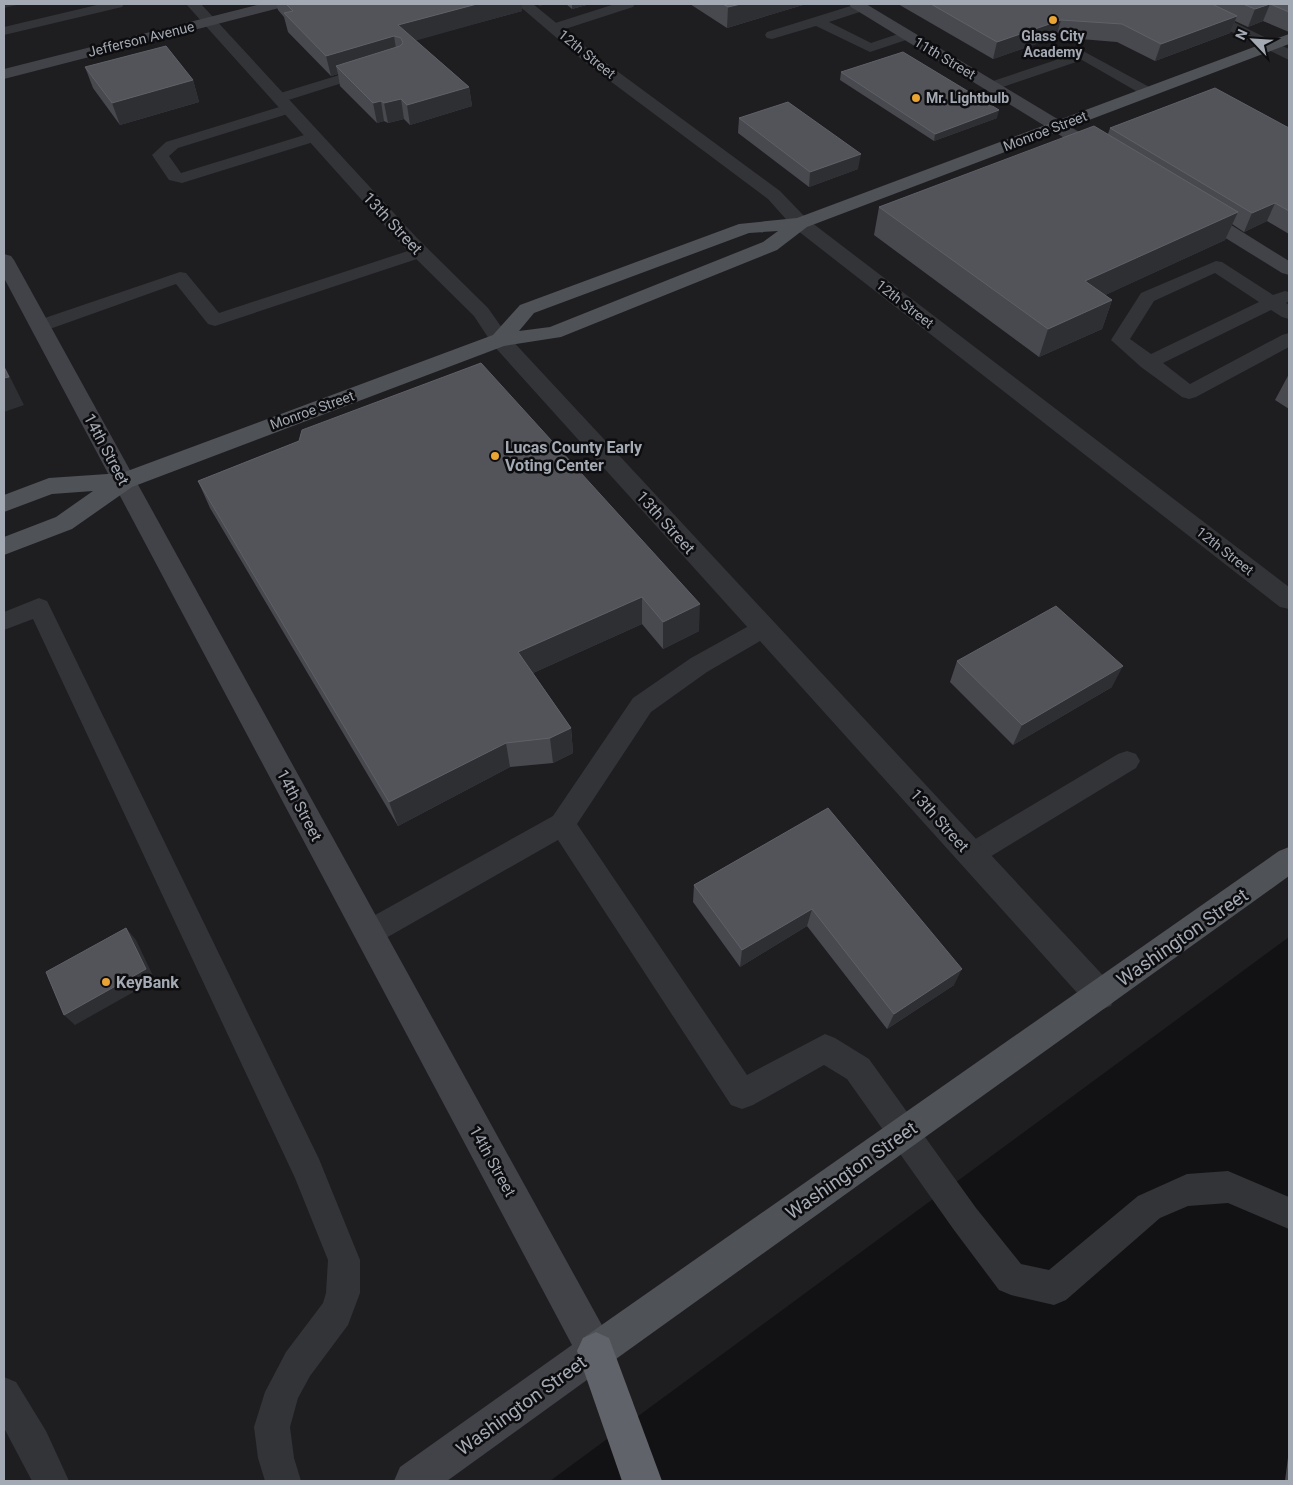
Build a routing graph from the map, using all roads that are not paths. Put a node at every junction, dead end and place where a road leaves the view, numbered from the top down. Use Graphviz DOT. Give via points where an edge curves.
graph roads {
  1 [pos="117,4"];
  2 [pos="193,4"];
  3 [pos="278,4"];
  4 [pos="524,4"];
  5 [pos="628,4"];
  6 [pos="1186,4"];
  7 [pos="858,5"];
  8 [pos="817,21"];
  9 [pos="209,22"];
  10 [pos="554,28"];
  11 [pos="4,31"];
  12 [pos="907,35"];
  13 [pos="772,36"];
  14 [pos="1289,39"];
  15 [pos="1271,46"];
  16 [pos="1289,55"];
  17 [pos="389,64"];
  18 [pos="4,74"];
  19 [pos="992,86"];
  20 [pos="1148,92"];
  21 [pos="284,104"];
  22 [pos="1057,126"];
  23 [pos="314,137"];
  24 [pos="1113,161"];
  25 [pos="1180,202"];
  26 [pos="800,223"];
  27 [pos="420,252"];
  28 [pos="4,260"];
  29 [pos="1289,269"];
  30 [pos="1289,294"];
  31 [pos="1272,302"];
  32 [pos="1289,313"];
  33 [pos="40,326"];
  34 [pos="1289,339"];
  35 [pos="500,340"];
  36 [pos="1148,363"];
  37 [pos="124,481"];
  38 [pos="4,504"];
  39 [pos="4,546"];
  40 [pos="1289,600"];
  41 [pos="4,621"];
  42 [pos="764,628"];
  43 [pos="1127,762"];
  44 [pos="562,824"];
  45 [pos="971,855"];
  46 [pos="1289,860"];
  47 [pos="369,933"];
  48 [pos="1100,995"];
  49 [pos="904,1133"];
  50 [pos="1289,1213"];
  51 [pos="596,1350"];
  52 [pos="4,1394"];
  53 [pos="51,1481"];
  54 [pos="283,1481"];
  55 [pos="414,1481"];
  56 [pos="642,1481"];
  1 -- 11 [label="lane"];
  2 -- 9 [label="street, 13th Street"];
  3 -- 9 [label="street, Jefferson Avenue"];
  4 -- 10 [label="street, 12th Street"];
  5 -- 10 [label="lane"];
  6 -- 15 [label="street"];
  7 -- 8 [label="lane"];
  7 -- 12 [label="street, 11th Street"];
  8 -- 12 [label="lane" via="870,48"];
  8 -- 13 [label="lane"];
  9 -- 18 [label="street, Jefferson Avenue"];
  9 -- 21 [label="street, 13th Street"];
  10 -- 26 [label="street, 12th Street" via="592,60 774,195"];
  12 -- 19 [label="street, 11th Street"];
  14 -- 15 [label="main road, Monroe Street"];
  15 -- 16 [label="street"];
  15 -- 20 [label="main road, Monroe Street"];
  17 -- 21 [label="lane"];
  19 -- 20 [label="lane" via="1084,55"];
  19 -- 22 [label="street, 11th Street"];
  20 -- 22 [label="main road, Monroe Street"];
  21 -- 23 [label="street, 13th Street"];
  21 -- 23 [label="lane" via="172,145 160,155 175,177 182,178"];
  22 -- 24 [label="street, 11th Street"];
  22 -- 26 [label="main road, Monroe Street"];
  23 -- 27 [label="street, 13th Street"];
  25 -- 29 [label="street"];
  26 -- 35 [label="main road, Monroe Street" via="770,246 554,333"];
  26 -- 35 [label="main road, Monroe Street" via="746,228 527,309"];
  26 -- 40 [label="street, 12th Street"];
  27 -- 33 [label="lane" via="215,320 180,277"];
  27 -- 35 [label="street, 13th Street" via="481,312"];
  28 -- 33 [label="street, 14th Street"];
  30 -- 31 [label="lane"];
  31 -- 32 [label="lane"];
  31 -- 36 [label="lane"];
  31 -- 36 [label="lane" via="1216,266 1147,297 1120,340"];
  33 -- 37 [label="street, 14th Street"];
  34 -- 36 [label="lane" via="1190,393"];
  35 -- 37 [label="main road, Monroe Street"];
  35 -- 42 [label="street, 13th Street"];
  37 -- 38 [label="main road, Monroe Street" via="49,486"];
  37 -- 39 [label="main road, Monroe Street" via="64,523"];
  37 -- 47 [label="street, 14th Street"];
  41 -- 54 [label="lane" via="39,607 308,1170 344,1260 343,1293 336,1313 298,1364 282,1392 272,1428"];
  42 -- 44 [label="lane" via="699,665 642,705"];
  42 -- 45 [label="street, 13th Street"];
  43 -- 45 [label="lane"];
  44 -- 47 [label="lane"];
  44 -- 49 [label="lane" via="742,1094 825,1048 858,1069"];
  45 -- 48 [label="street, 13th Street"];
  46 -- 48 [label="main road, Washington Street"];
  47 -- 51 [label="street, 14th Street"];
  48 -- 49 [label="main road, Washington Street"];
  49 -- 50 [label="lane" via="1011,1278 1054,1288 1149,1207 1187,1190 1228,1187"];
  49 -- 51 [label="main road, Washington Street"];
  51 -- 55 [label="street, Washington Street"];
  51 -- 56 [label="highway"];
  52 -- 53 [label="lane"];
}
